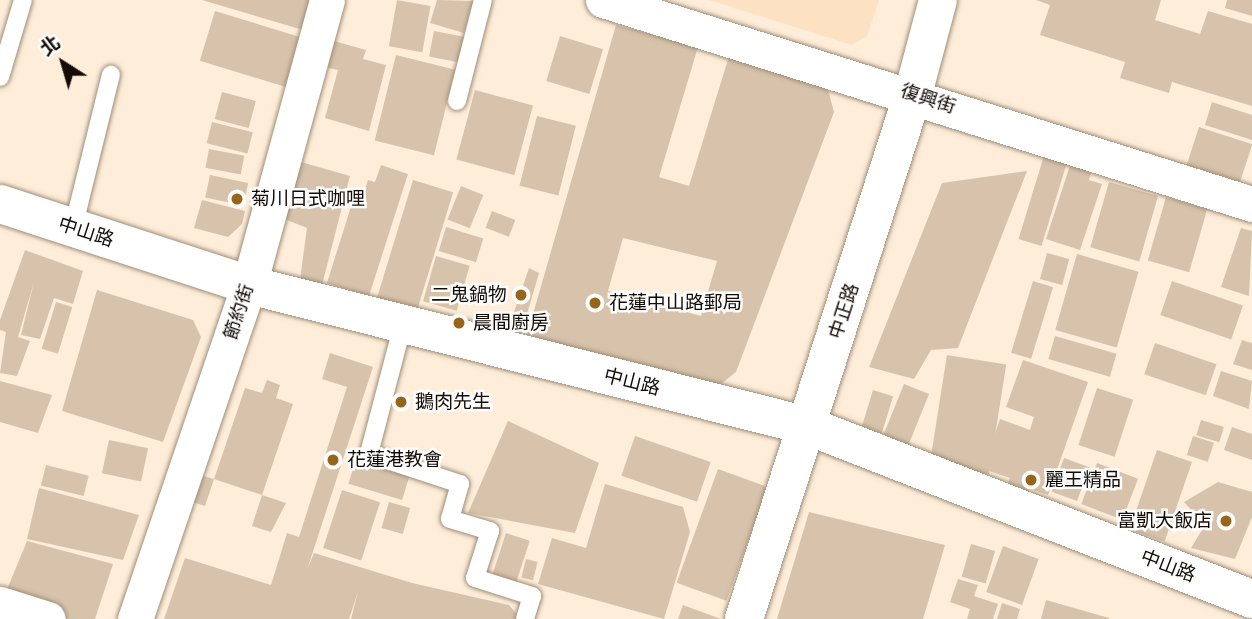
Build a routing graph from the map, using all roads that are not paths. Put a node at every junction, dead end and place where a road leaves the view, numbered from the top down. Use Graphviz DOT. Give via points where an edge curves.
graph roads {
  1 [pos="23,0"];
  2 [pos="327,0"];
  3 [pos="483,0"];
  4 [pos="603,0"];
  5 [pos="938,0"];
  6 [pos="111,75"];
  7 [pos="0,77"];
  8 [pos="913,94"];
  9 [pos="457,101"];
  10 [pos="0,204"];
  11 [pos="1252,204"];
  12 [pos="73,228"];
  13 [pos="248,285"];
  14 [pos="402,324"];
  15 [pos="808,426"];
  16 [pos="1252,599"];
  17 [pos="0,604"];
  18 [pos="48,619"];
  19 [pos="135,619"];
  20 [pos="525,619"];
  21 [pos="744,619"];
  1 -- 7 [label="lane"];
  2 -- 13 [label="street, 節約街"];
  3 -- 9 [label="lane"];
  4 -- 8 [label="street, 復興街"];
  5 -- 8 [label="street, 中正路"];
  6 -- 12 [label="lane"];
  8 -- 11 [label="street, 復興街"];
  8 -- 15 [label="street, 中正路"];
  10 -- 12 [label="street, 中山路"];
  12 -- 13 [label="street, 中山路"];
  13 -- 14 [label="street, 中山路"];
  13 -- 19 [label="street, 節約街"];
  14 -- 15 [label="street, 中山路"];
  14 -- 20 [label="lane" via="369,454 460,484 450,519 490,531 475,578 532,596"];
  15 -- 16 [label="street, 中山路"];
  15 -- 21 [label="street, 中正路"];
  17 -- 18 [label="street"];
}
